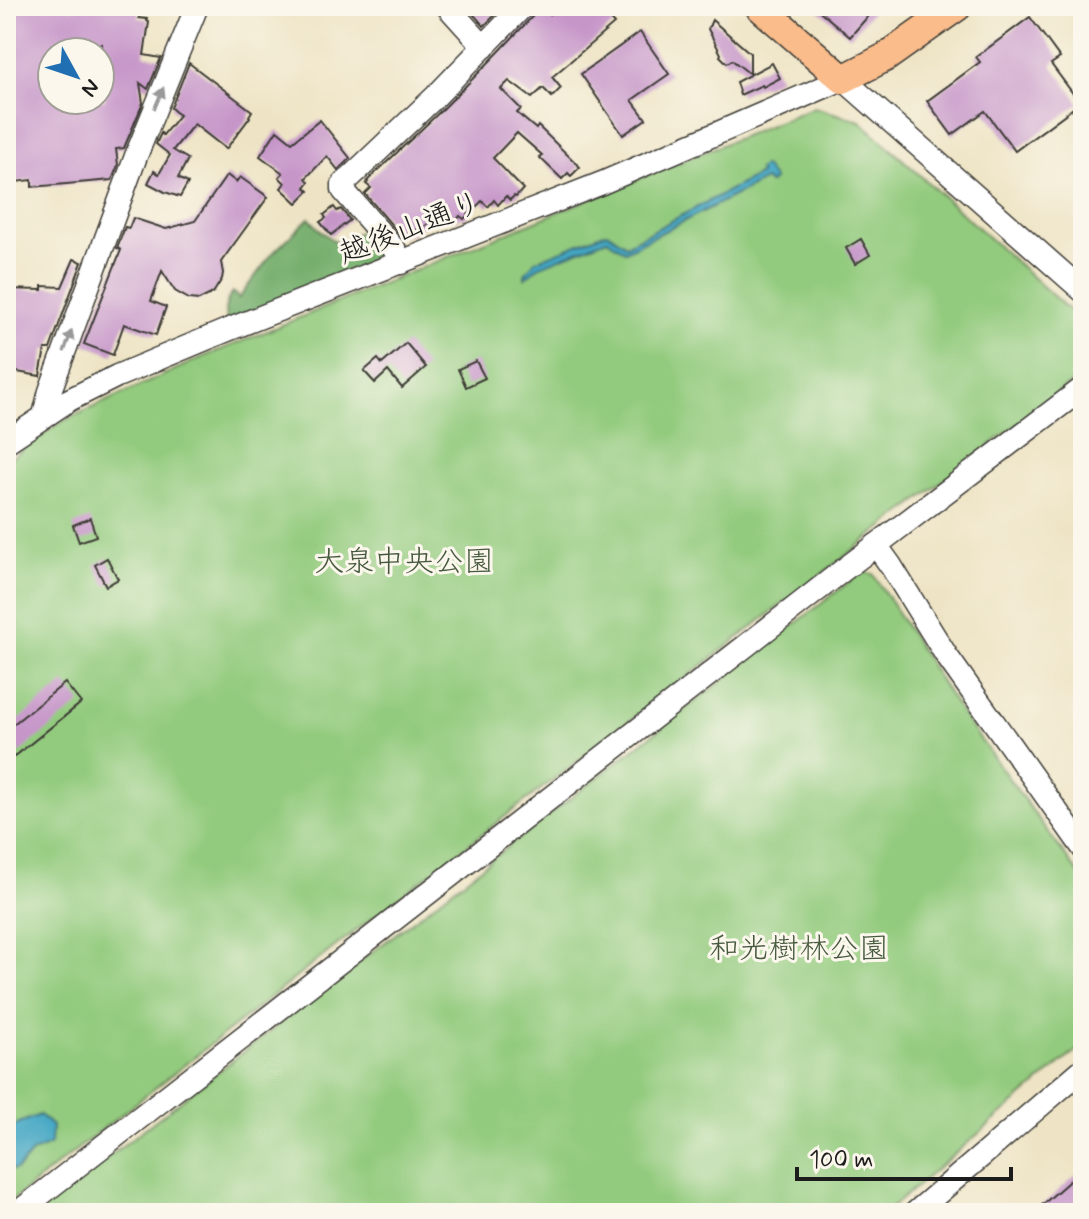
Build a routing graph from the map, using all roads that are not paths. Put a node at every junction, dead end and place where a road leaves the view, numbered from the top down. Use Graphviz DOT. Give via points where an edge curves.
graph roads {
  1 [pos="197,6"];
  2 [pos="447,6"];
  3 [pos="523,6"];
  4 [pos="759,6"];
  5 [pos="941,11"];
  6 [pos="484,47"];
  7 [pos="843,79"];
  8 [pos="401,263"];
  9 [pos="1083,291"];
  10 [pos="1083,388"];
  11 [pos="44,415"];
  12 [pos="6,442"];
  13 [pos="876,545"];
  14 [pos="1083,848"];
  15 [pos="1083,1069"];
  16 [pos="17,1213"];
  17 [pos="915,1213"];
  11 -- 1 [label="street, one-way" via="136,156"];
  2 -- 6 [label="street"];
  3 -- 6 [label="street"];
  4 -- 7 [label="main road"];
  5 -- 7 [label="main road" via="886,57"];
  6 -- 8 [label="street" via="342,187"];
  7 -- 8 [label="street, 越後山通り"];
  7 -- 9 [label="street"];
  8 -- 11 [label="street, 越後山通り" via="144,365"];
  10 -- 13 [label="street"];
  11 -- 12 [label="street, 越後山通り"];
  13 -- 14 [label="street" via="946,655"];
  13 -- 16 [label="street"];
  15 -- 17 [label="street"];
}
